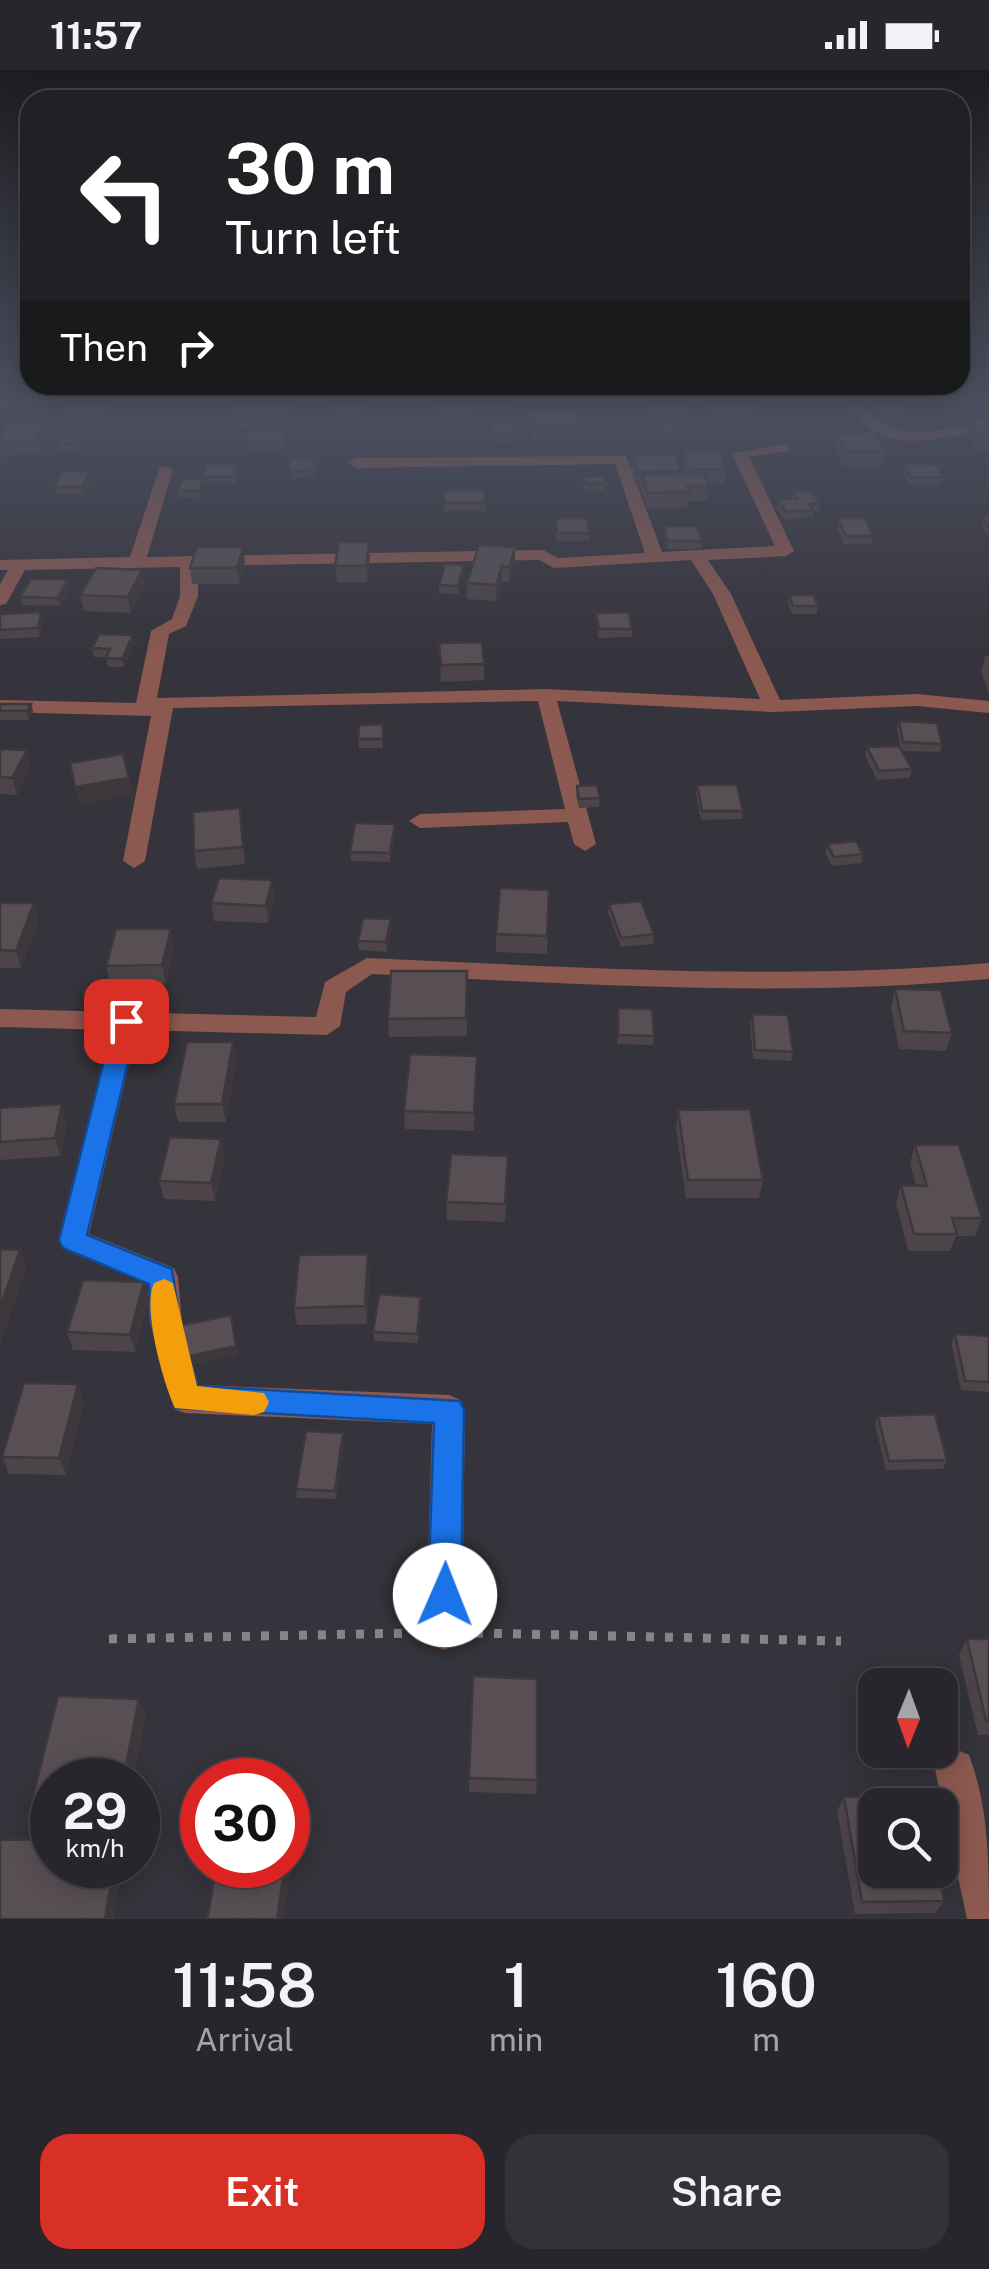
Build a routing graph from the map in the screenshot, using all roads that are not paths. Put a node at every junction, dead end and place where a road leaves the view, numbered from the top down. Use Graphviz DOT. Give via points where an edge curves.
graph roads {
  1 [pos="159,487"];
  2 [pos="631,487"];
  3 [pos="756,487"];
  4 [pos="696,555"];
  5 [pos="655,557"];
  6 [pos="189,561"];
  7 [pos="137,562"];
  8 [pos="10,565"];
  9 [pos="0,600"];
  10 [pos="546,695"];
  11 [pos="0,706"];
  12 [pos="773,706"];
  13 [pos="983,706"];
  14 [pos="153,710"];
  15 [pos="578,815"];
  16 [pos="420,821"];
  17 [pos="585,844"];
  18 [pos="134,861"];
  19 [pos="989,971"];
  20 [pos="0,1018"];
  21 [pos="126,1021"];
  22 [pos="444,1632"];
  23 [pos="955,1769"];
  24 [pos="988,1919"];
  1 -- 7 [label="street"];
  2 -- 5 [label="street"];
  3 -- 4 [label="street" via="786,551"];
  4 -- 5 [label="street"];
  4 -- 12 [label="street" via="722,594"];
  5 -- 6 [label="street" via="554,563 543,554"];
  6 -- 7 [label="street"];
  6 -- 14 [label="street" via="189,596 180,622 160,630"];
  7 -- 8 [label="street"];
  8 -- 9 [label="street"];
  10 -- 12 [label="street"];
  10 -- 14 [label="street" via="164,702"];
  10 -- 15 [label="street"];
  11 -- 14 [label="street"];
  12 -- 13 [label="street" via="917,700"];
  14 -- 18 [label="street"];
  15 -- 16 [label="street"];
  15 -- 17 [label="street"];
  19 -- 21 [label="street" via="921,979 725,980 367,966 334,988 328,1026"];
  20 -- 21 [label="street"];
  21 -- 22 [label="street" via="72,1240 163,1278 166,1324 185,1399 449,1410"];
  23 -- 24 [label="street"];
}
